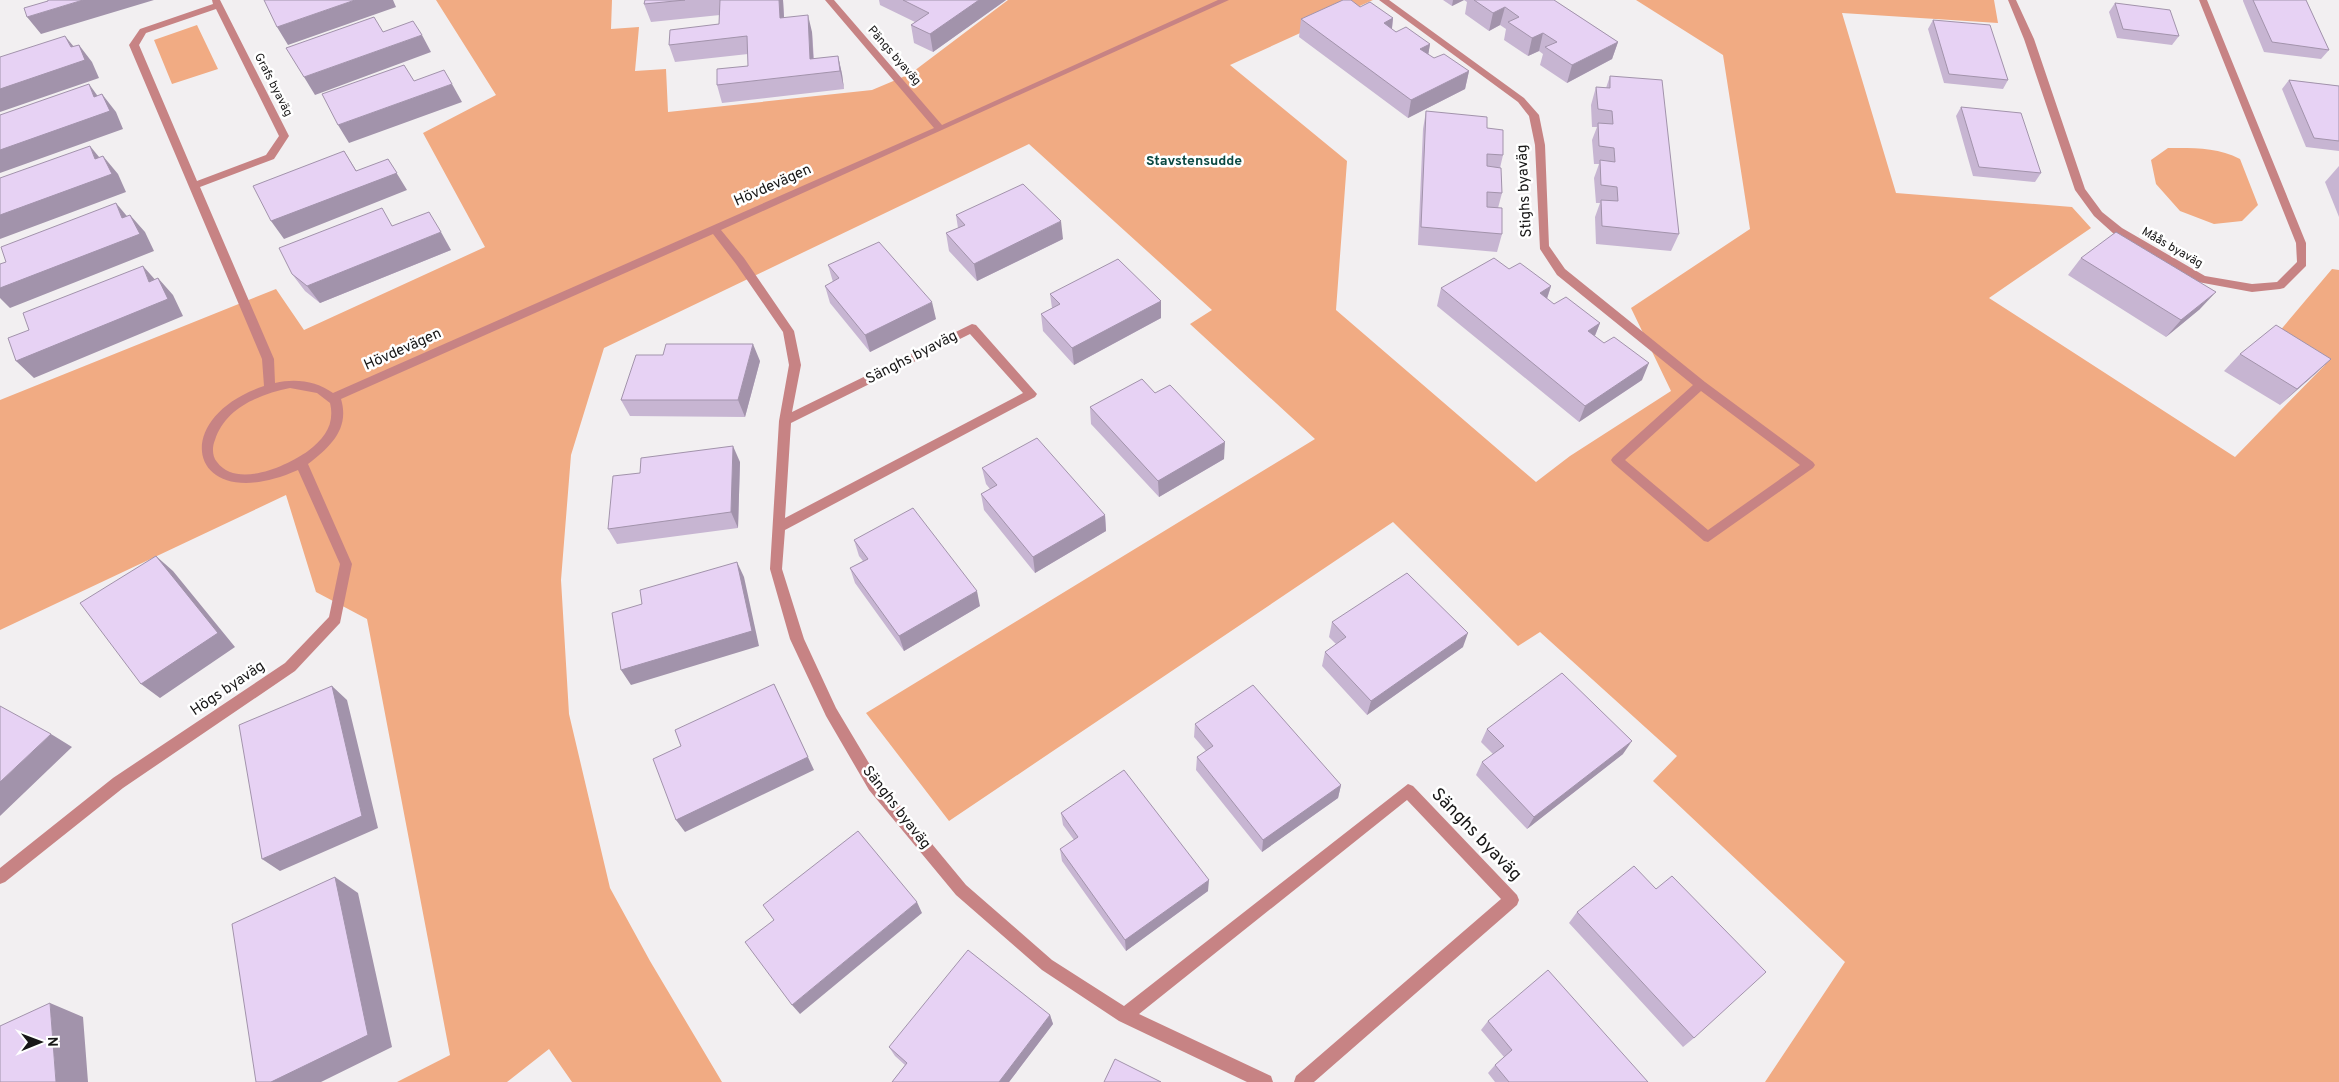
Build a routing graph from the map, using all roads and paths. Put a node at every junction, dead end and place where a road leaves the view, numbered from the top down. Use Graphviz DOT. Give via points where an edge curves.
graph roads {
  1 [pos="829,0"];
  2 [pos="1225,0"];
  3 [pos="1383,0"];
  4 [pos="2012,0"];
  5 [pos="2203,0"];
  6 [pos="217,2"];
  7 [pos="940,129"];
  8 [pos="195,185"];
  9 [pos="715,229"];
  10 [pos="1701,385"];
  11 [pos="270,388"];
  12 [pos="334,398"];
  13 [pos="785,422"];
  14 [pos="302,464"];
  15 [pos="777,528"];
  16 [pos="0,877"];
  17 [pos="1125,1015"];
  18 [pos="1265,1082"];
  19 [pos="1302,1082"];
  1 -- 7 [label="street, Pängs byaväg"];
  2 -- 7 [label="street, Hövdevägen"];
  3 -- 10 [label="street, Stighs byaväg" via="1521,100 1534,115 1540,145 1544,246 1560,272"];
  4 -- 5 [label="street, Måås byaväg" via="2029,39 2080,190 2098,214 2118,231 2202,279 2252,288 2280,285 2302,264 2301,243"];
  6 -- 8 [label="street, Grafs byaväg" via="144,31 134,45"];
  6 -- 8 [label="street, Grafs byaväg" via="284,136 270,157"];
  7 -- 9 [label="street, Hövdevägen"];
  8 -- 11 [label="street, Grafs byaväg" via="268,359"];
  9 -- 12 [label="street, Hövdevägen"];
  9 -- 13 [label="street, Sänghs byaväg" via="788,331 795,365"];
  10 -- 10 [label="street, Stighs byaväg" via="1808,465 1708,537 1617,460"];
  11 -- 12 [label="street" via="308,385"];
  11 -- 14 [label="street" via="231,407 216,422 207,444 210,465 221,474 252,479 281,473"];
  12 -- 14 [label="street" via="338,421 333,434"];
  13 -- 15 [label="street, Sänghs byaväg"];
  13 -- 15 [label="street, Sänghs byaväg" via="972,328 1031,394"];
  14 -- 16 [label="street, Högs byaväg" via="346,564 335,618 290,667 118,783"];
  15 -- 17 [label="street, Sänghs byaväg" via="776,569 797,639 830,712 874,785 961,890 1047,965"];
  17 -- 18 [label="street, Sänghs byaväg"];
  17 -- 19 [label="street, Sänghs byaväg" via="1408,790 1512,900"];
}
